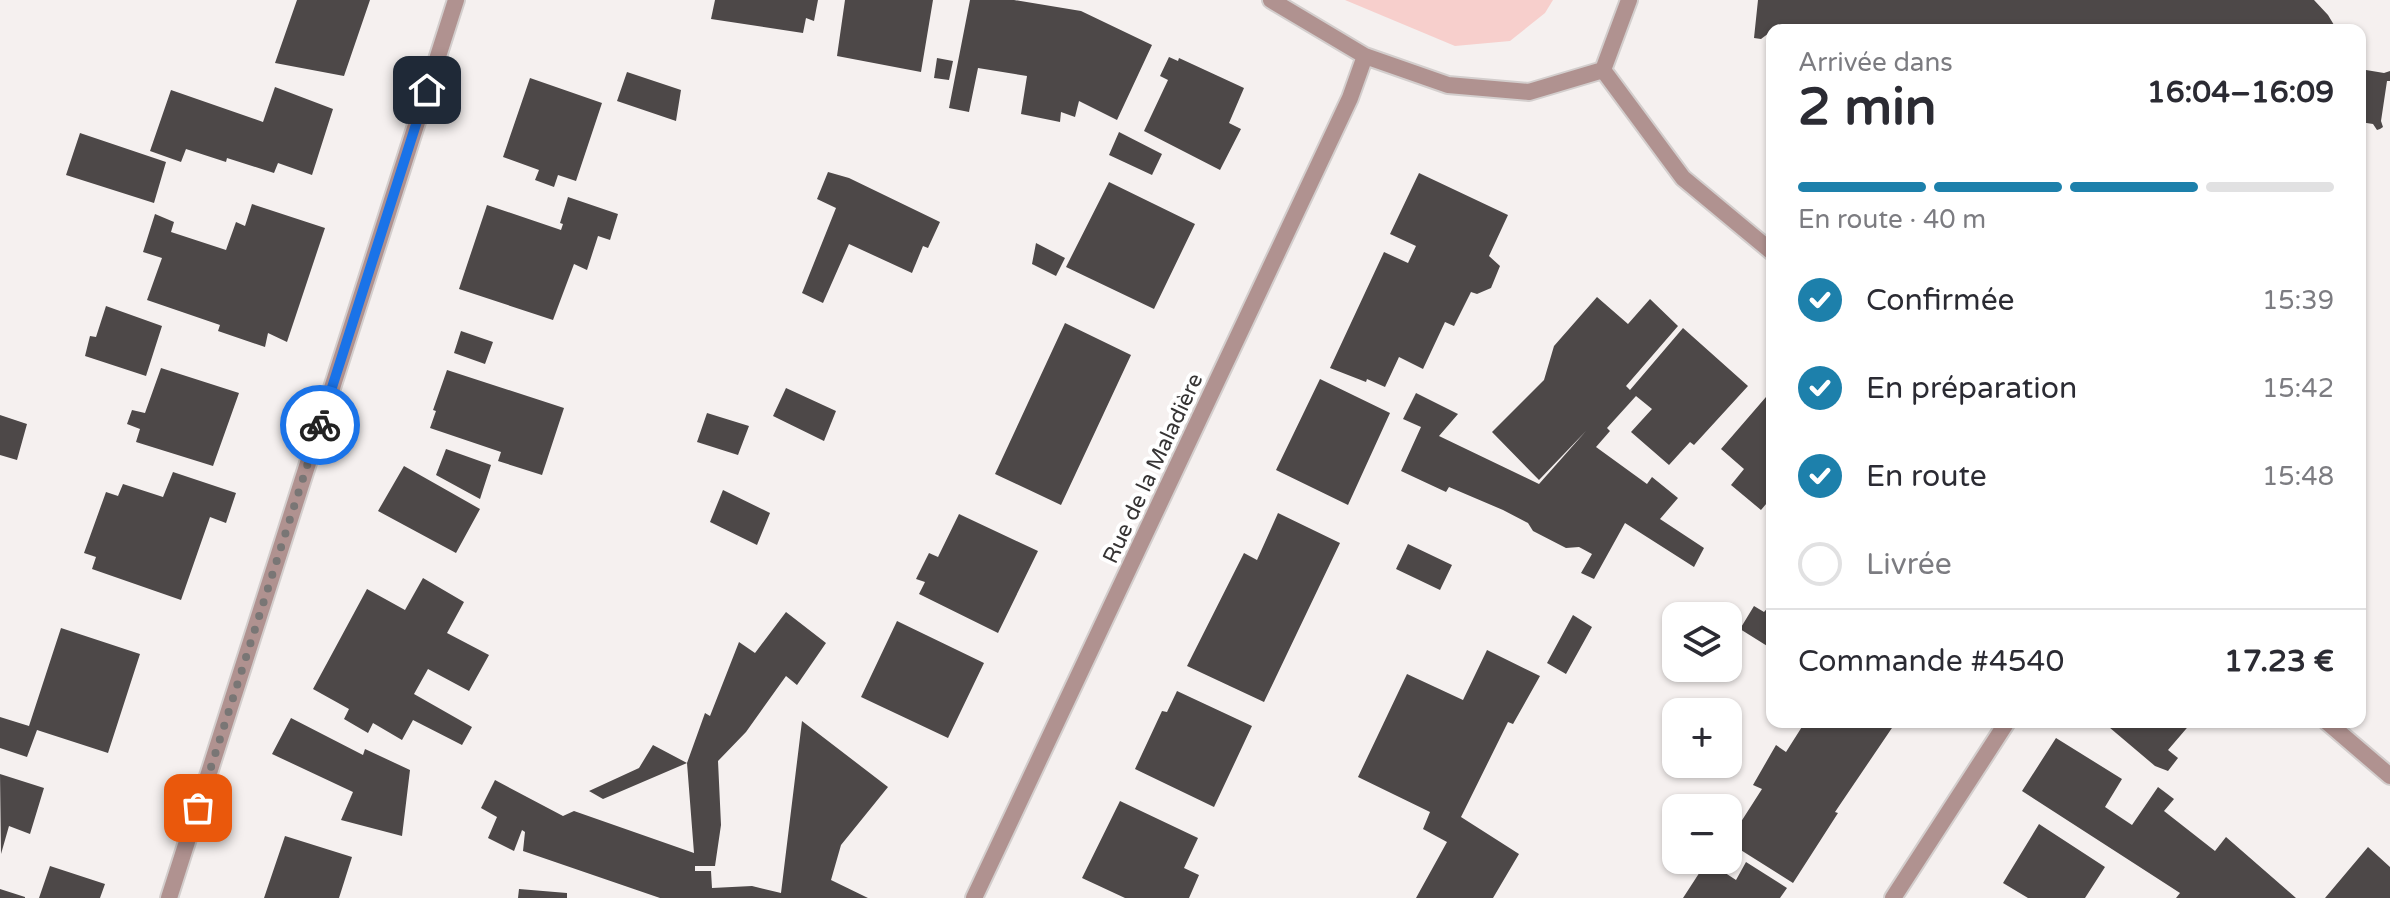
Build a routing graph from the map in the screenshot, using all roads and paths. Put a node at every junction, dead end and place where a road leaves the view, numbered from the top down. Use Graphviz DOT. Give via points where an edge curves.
graph roads {
  1 [pos="456,0"];
  2 [pos="1271,0"];
  3 [pos="1629,0"];
  4 [pos="1365,56"];
  5 [pos="1603,70"];
  6 [pos="1766,247"];
  7 [pos="2003,728"];
  8 [pos="2334,728"];
  9 [pos="2390,776"];
  10 [pos="169,898"];
  11 [pos="974,898"];
  12 [pos="1893,898"];
  1 -- 10 [label="street"];
  2 -- 4 [label="street"];
  3 -- 5 [label="street"];
  4 -- 5 [label="street" via="1448,85 1529,92"];
  4 -- 11 [label="street, Rue de la Maladière" via="1350,98"];
  5 -- 6 [label="street" via="1683,178"];
  7 -- 12 [label="street"];
  8 -- 9 [label="street"];
}
